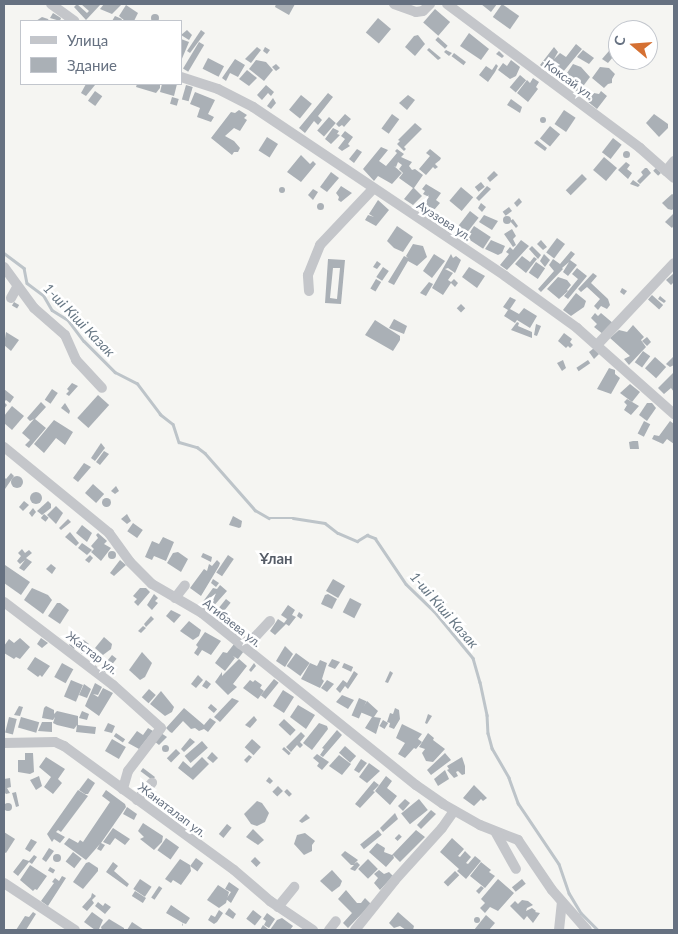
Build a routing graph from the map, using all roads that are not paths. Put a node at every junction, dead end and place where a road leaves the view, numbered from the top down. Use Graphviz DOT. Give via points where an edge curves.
graph roads {
  1 [pos="51,4"];
  2 [pos="394,4"];
  3 [pos="430,4"];
  4 [pos="447,4"];
  5 [pos="73,20"];
  6 [pos="182,77"];
  7 [pos="674,161"];
  8 [pos="666,171"];
  9 [pos="674,178"];
  10 [pos="373,189"];
  11 [pos="674,263"];
  12 [pos="4,267"];
  13 [pos="17,286"];
  14 [pos="309,291"];
  15 [pos="11,298"];
  16 [pos="597,345"];
  17 [pos="102,388"];
  18 [pos="674,414"];
  19 [pos="4,447"];
  20 [pos="185,585"];
  21 [pos="175,598"];
  22 [pos="4,602"];
  23 [pos="270,621"];
  24 [pos="240,644"];
  25 [pos="4,743"];
  26 [pos="152,783"];
  27 [pos="124,790"];
  28 [pos="137,800"];
  29 [pos="454,811"];
  30 [pos="495,832"];
  31 [pos="516,869"];
  32 [pos="4,883"];
  33 [pos="294,887"];
  34 [pos="562,902"];
  35 [pos="278,907"];
  36 [pos="336,921"];
  37 [pos="579,926"];
  38 [pos="75,930"];
  39 [pos="313,930"];
  40 [pos="329,930"];
  41 [pos="355,930"];
  42 [pos="559,930"];
  43 [pos="587,930"];
  1 -- 5 [label="street"];
  2 -- 3 [label="street" via="416,12"];
  4 -- 8 [label="street, Коксай ул." via="602,119"];
  6 -- 10 [label="street, Ауэзова ул." via="218,89 252,107"];
  7 -- 8 [label="street"];
  8 -- 9 [label="street, Коксай ул."];
  10 -- 14 [label="street" via="320,246 308,275"];
  10 -- 16 [label="street, Ауэзова ул." via="544,303"];
  11 -- 16 [label="street"];
  12 -- 13 [label="street"];
  13 -- 15 [label="street"];
  13 -- 17 [label="street" via="32,312 65,335 76,360"];
  16 -- 18 [label="street, Ауэзова ул."];
  19 -- 21 [label="street, Агибаева ул." via="109,533 142,577"];
  20 -- 21 [label="street"];
  21 -- 24 [label="street, Агибаева ул." via="202,613"];
  22 -- 27 [label="street, Жастар ул." via="113,685 161,728 130,767"];
  23 -- 24 [label="street" via="255,637"];
  24 -- 29 [label="street, Агибаева ул." via="416,785"];
  25 -- 27 [label="street, Жанаталап ул." via="55,742"];
  26 -- 28 [label="street"];
  27 -- 28 [label="street, Жанаталап ул."];
  28 -- 35 [label="street, Жанаталап ул."];
  29 -- 30 [label="street, Агибаева ул."];
  29 -- 41 [label="street"];
  30 -- 31 [label="street"];
  30 -- 34 [label="street, Агибаева ул." via="518,840"];
  32 -- 38 [label="street"];
  33 -- 35 [label="street"];
  34 -- 37 [label="street, Агибаева ул."];
  34 -- 42 [label="street"];
  35 -- 39 [label="street, Жанаталап ул."];
  36 -- 40 [label="street"];
  37 -- 43 [label="street, Агибаева ул."];
}
